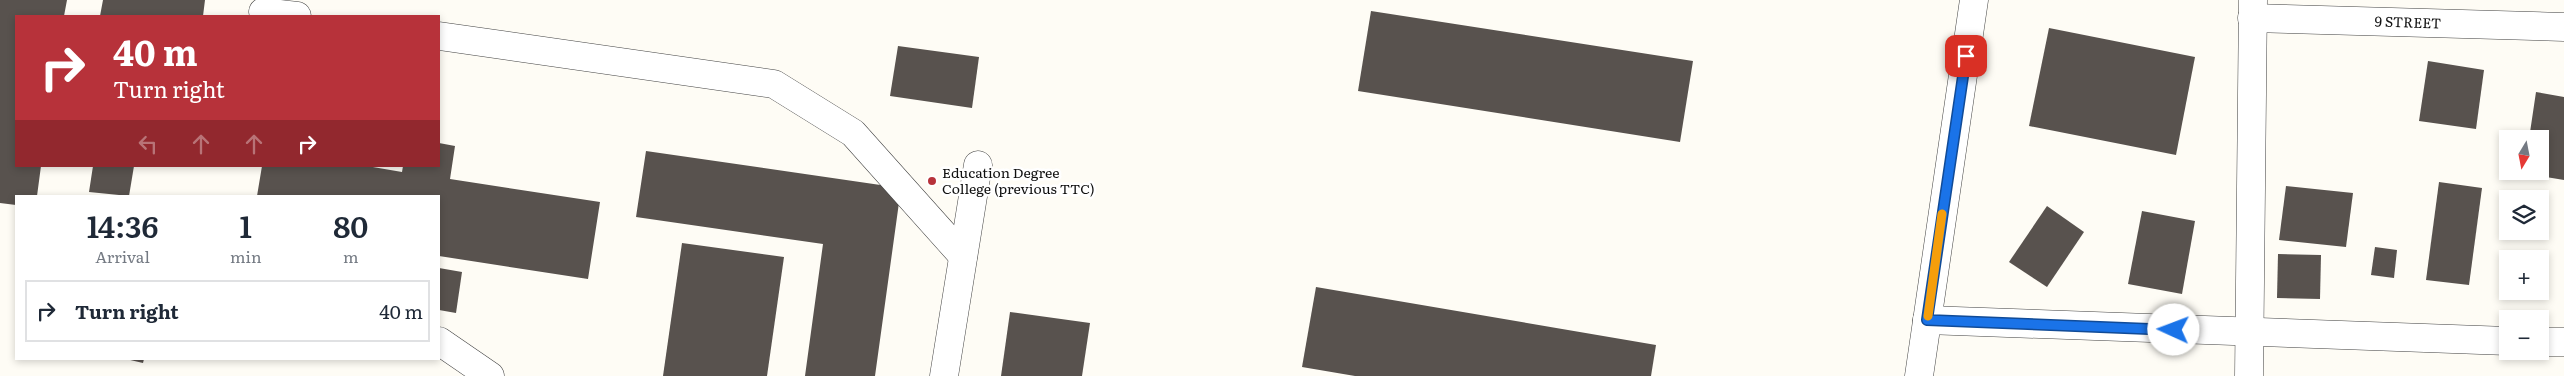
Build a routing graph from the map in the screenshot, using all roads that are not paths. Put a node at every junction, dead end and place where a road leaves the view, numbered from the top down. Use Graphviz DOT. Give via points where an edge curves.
graph roads {
  1 [pos="1974,0"];
  2 [pos="2252,9"];
  3 [pos="263,12"];
  4 [pos="288,15"];
  5 [pos="2564,27"];
  6 [pos="440,36"];
  7 [pos="978,165"];
  8 [pos="963,256"];
  9 [pos="1927,320"];
  10 [pos="2250,333"];
  11 [pos="2499,341"];
  12 [pos="440,342"];
  13 [pos="2549,342"];
  14 [pos="2564,342"];
  15 [pos="490,376"];
  16 [pos="944,376"];
  17 [pos="1919,376"];
  18 [pos="2249,376"];
  1 -- 9 [label="street"];
  2 -- 5 [label="street, 9 STREET"];
  2 -- 10 [label="street"];
  3 -- 4 [label="street"];
  6 -- 8 [label="street" via="774,84 853,132"];
  7 -- 8 [label="street"];
  8 -- 16 [label="street"];
  9 -- 10 [label="street"];
  9 -- 17 [label="street"];
  10 -- 11 [label="street"];
  10 -- 18 [label="street"];
  12 -- 15 [label="street"];
  13 -- 14 [label="street"];
}
